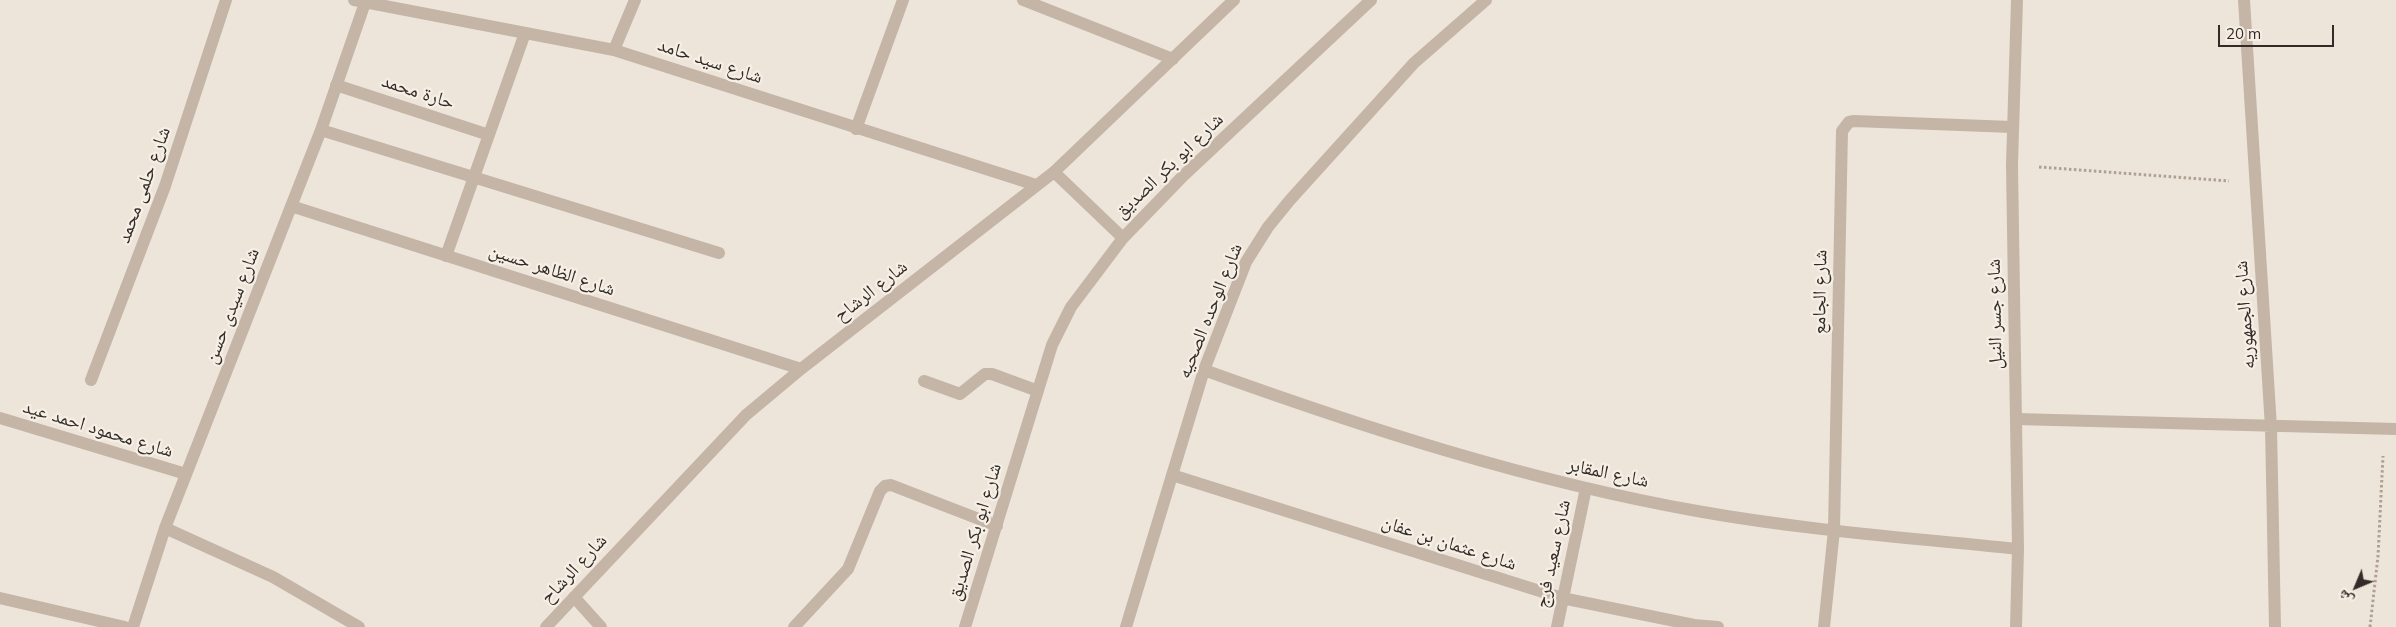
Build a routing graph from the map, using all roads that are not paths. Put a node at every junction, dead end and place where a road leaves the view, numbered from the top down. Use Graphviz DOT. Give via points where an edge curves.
graph roads {
  1 [pos="226,0"];
  2 [pos="635,0"];
  3 [pos="903,0"];
  4 [pos="1024,0"];
  5 [pos="1234,0"];
  6 [pos="1371,0"];
  7 [pos="1486,0"];
  8 [pos="2017,0"];
  9 [pos="2244,0"];
  10 [pos="362,1"];
  11 [pos="526,33"];
  12 [pos="614,50"];
  13 [pos="1173,59"];
  14 [pos="336,85"];
  15 [pos="2012,127"];
  16 [pos="856,128"];
  17 [pos="321,130"];
  18 [pos="489,135"];
  19 [pos="1054,172"];
  20 [pos="473,177"];
  21 [pos="1036,185"];
  22 [pos="291,206"];
  23 [pos="1122,238"];
  24 [pos="719,252"];
  25 [pos="446,256"];
  26 [pos="801,369"];
  27 [pos="1204,370"];
  28 [pos="91,380"];
  29 [pos="924,381"];
  30 [pos="1038,391"];
  31 [pos="0,418"];
  32 [pos="2016,419"];
  33 [pos="2270,427"];
  34 [pos="2390,429"];
  35 [pos="186,474"];
  36 [pos="1172,475"];
  37 [pos="1586,488"];
  38 [pos="996,526"];
  39 [pos="165,528"];
  40 [pos="1834,530"];
  41 [pos="2018,549"];
  42 [pos="574,597"];
  43 [pos="0,598"];
  44 [pos="1562,598"];
  45 [pos="125,627"];
  46 [pos="133,627"];
  47 [pos="359,627"];
  48 [pos="546,627"];
  49 [pos="601,627"];
  50 [pos="794,627"];
  51 [pos="965,627"];
  52 [pos="1126,627"];
  53 [pos="1557,627"];
  54 [pos="1718,627"];
  55 [pos="1824,627"];
  56 [pos="2016,627"];
  57 [pos="2275,627"];
  1 -- 28 [label="street, شارع حلمى محمد" via="165,186"];
  2 -- 12 [label="street"];
  3 -- 16 [label="street"];
  4 -- 13 [label="street"];
  5 -- 13 [label="street, شارع الرشاح"];
  6 -- 23 [label="street, شارع ابو بكر الصديق" via="1183,176"];
  7 -- 27 [label="street, شارع الوحده الصحيه" via="1414,63 1268,227 1246,262"];
  8 -- 15 [label="street, شارع جسر النيل"];
  9 -- 33 [label="street, شارع الجمهوريه"];
  10 -- 11 [label="street, شارع سيد حامد"];
  10 -- 14 [label="street, شارع سيدى حسن"];
  11 -- 12 [label="street, شارع سيد حامد"];
  11 -- 18 [label="street"];
  12 -- 16 [label="street, شارع سيد حامد"];
  13 -- 19 [label="street, شارع الرشاح"];
  14 -- 17 [label="street, شارع سيدى حسن"];
  14 -- 18 [label="street, حارة محمد"];
  15 -- 32 [label="street, شارع جسر النيل"];
  15 -- 40 [label="street, شارع الجامع" via="1854,121 1842,131"];
  16 -- 21 [label="street, شارع سيد حامد"];
  17 -- 20 [label="street"];
  17 -- 22 [label="street, شارع سيدى حسن"];
  18 -- 20 [label="street"];
  19 -- 21 [label="street, شارع الرشاح"];
  19 -- 23 [label="street"];
  20 -- 24 [label="street"];
  20 -- 25 [label="street"];
  21 -- 26 [label="street, شارع الرشاح"];
  22 -- 25 [label="street, شارع الظاهر حسين"];
  22 -- 35 [label="street, شارع سيدى حسن"];
  23 -- 30 [label="street, شارع ابو بكر الصديق" via="1071,307 1052,345"];
  25 -- 26 [label="street, شارع الظاهر حسين"];
  26 -- 42 [label="street, شارع الرشاح" via="746,415"];
  27 -- 36 [label="street, شارع الوحده الصحيه"];
  27 -- 37 [label="street, شارع المقابر" via="1434,448"];
  29 -- 30 [label="street" via="960,394 985,374 992,374"];
  30 -- 38 [label="street, شارع ابو بكر الصديق"];
  31 -- 35 [label="street, شارع محمود احمد عيد"];
  32 -- 33 [label="street"];
  32 -- 41 [label="street, شارع جسر النيل"];
  33 -- 34 [label="street"];
  33 -- 57 [label="street, شارع الجمهوريه"];
  35 -- 39 [label="street, شارع سيدى حسن"];
  36 -- 44 [label="street, شارع عثمان بن عفان"];
  36 -- 52 [label="street, شارع الوحده الصحيه"];
  37 -- 40 [label="street, شارع المقابر" via="1698,511"];
  37 -- 44 [label="street, شارع سعيد فرج"];
  38 -- 50 [label="street" via="891,485 885,486 848,569"];
  38 -- 51 [label="street, شارع ابو بكر الصديق"];
  39 -- 46 [label="street, شارع سيدى حسن"];
  39 -- 47 [label="street" via="273,577"];
  40 -- 41 [label="street, شارع المقابر"];
  40 -- 55 [label="street, شارع الجامع"];
  41 -- 56 [label="street, شارع جسر النيل"];
  42 -- 48 [label="street, شارع الرشاح"];
  42 -- 49 [label="street"];
  43 -- 45 [label="street"];
  44 -- 53 [label="street, شارع سعيد فرج"];
  44 -- 54 [label="street, شارع عثمان بن عفان"];
}
